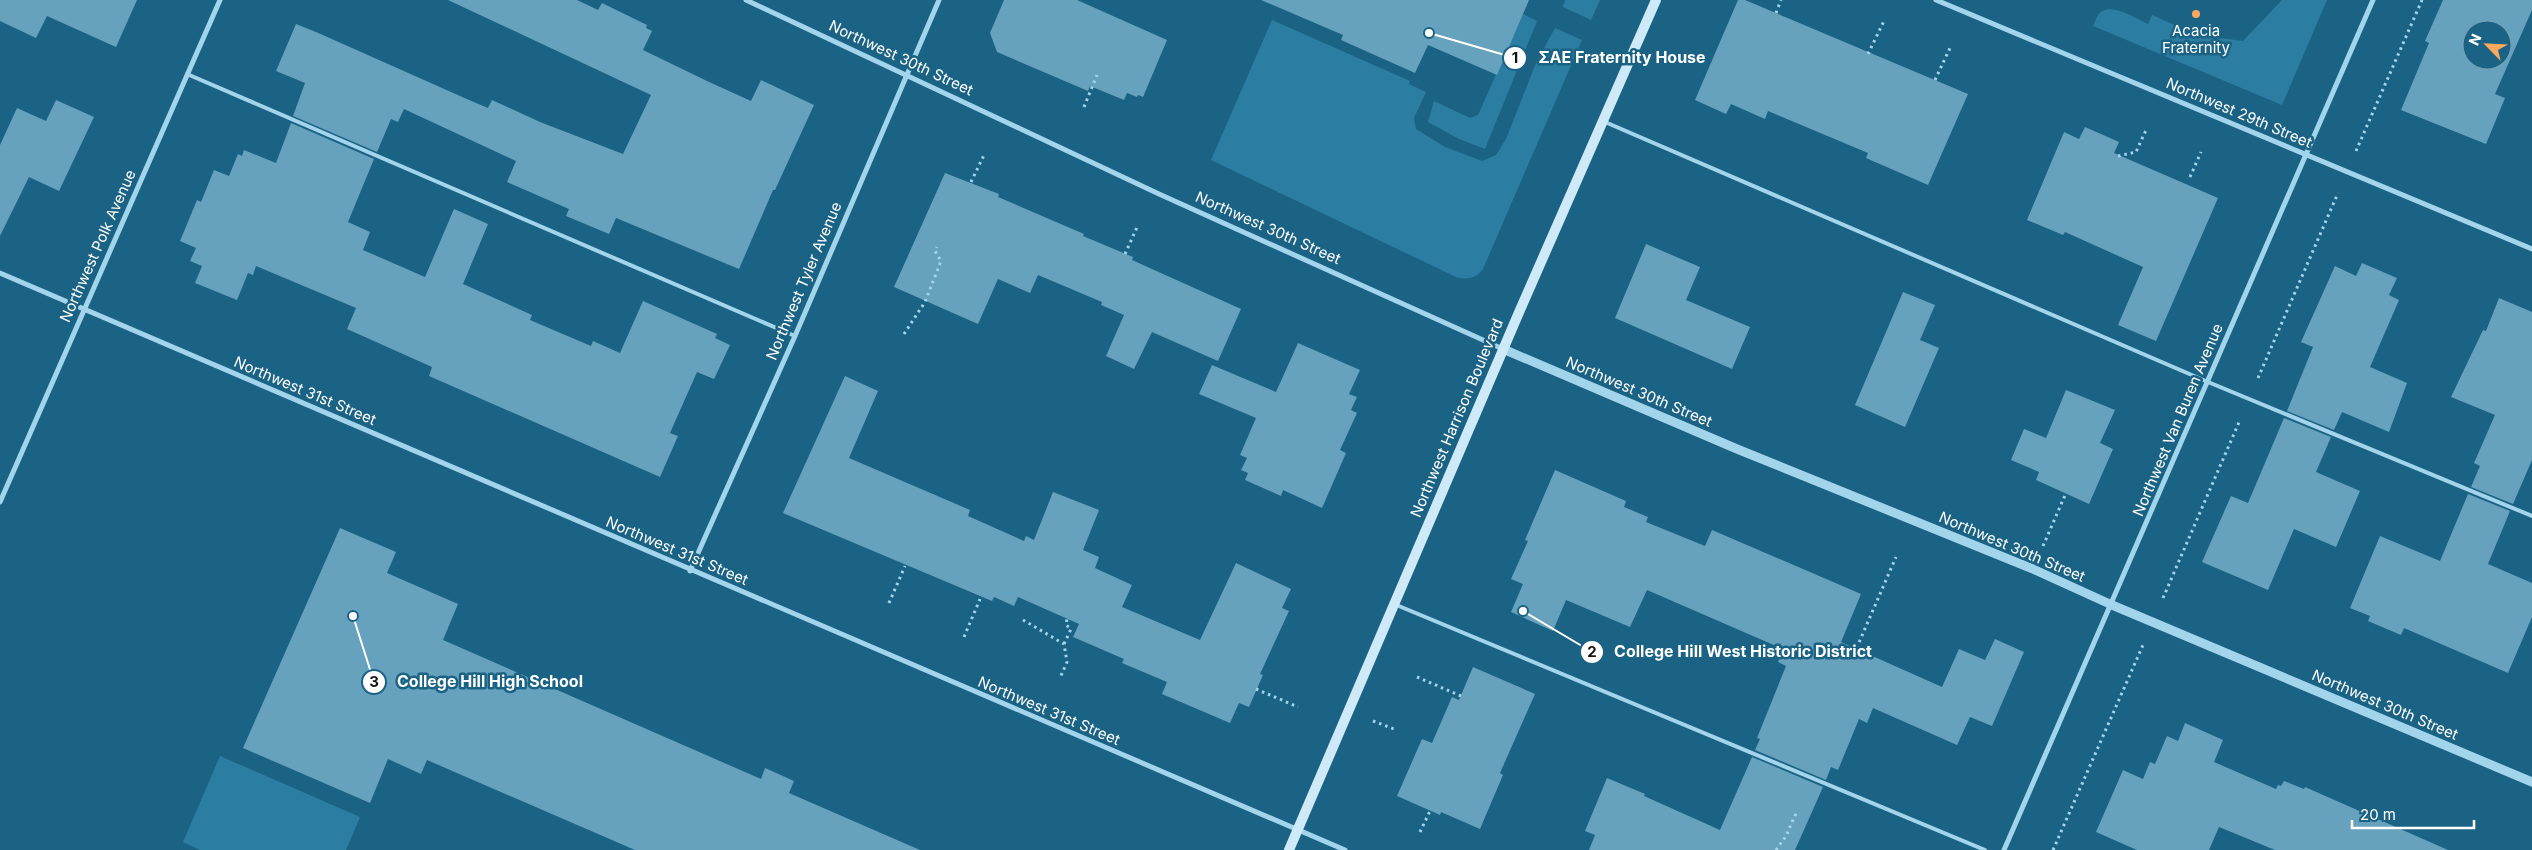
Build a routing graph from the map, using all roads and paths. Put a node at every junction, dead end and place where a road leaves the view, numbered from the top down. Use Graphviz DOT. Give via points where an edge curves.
graph roads {
  1 [pos="220,0"];
  2 [pos="746,0"];
  3 [pos="939,0"];
  4 [pos="1656,0"];
  5 [pos="1781,0"];
  6 [pos="1936,0"];
  7 [pos="2372,0"];
  8 [pos="2422,0"];
  9 [pos="1776,13"];
  10 [pos="1884,21"];
  11 [pos="1950,48"];
  12 [pos="1868,54"];
  13 [pos="187,74"];
  14 [pos="1097,75"];
  15 [pos="905,76"];
  16 [pos="1936,80"];
  17 [pos="1084,107"];
  18 [pos="1602,121"];
  19 [pos="2146,130"];
  20 [pos="2201,152"];
  21 [pos="984,153"];
  22 [pos="2306,155"];
  23 [pos="2118,156"];
  24 [pos="2347,172"];
  25 [pos="2190,177"];
  26 [pos="971,182"];
  27 [pos="1138,224"];
  28 [pos="937,247"];
  29 [pos="2532,249"];
  30 [pos="1124,254"];
  31 [pos="0,273"];
  32 [pos="84,309"];
  33 [pos="904,334"];
  34 [pos="794,336"];
  35 [pos="1503,349"];
  36 [pos="2208,382"];
  37 [pos="2249,399"];
  38 [pos="2066,493"];
  39 [pos="0,502"];
  40 [pos="2532,516"];
  41 [pos="1896,557"];
  42 [pos="905,566"];
  43 [pos="2033,569"];
  44 [pos="690,571"];
  45 [pos="980,599"];
  46 [pos="889,603"];
  47 [pos="1394,604"];
  48 [pos="2112,605"];
  49 [pos="1067,619"];
  50 [pos="1023,620"];
  51 [pos="2152,622"];
  52 [pos="964,637"];
  53 [pos="1064,644"];
  54 [pos="1854,654"];
  55 [pos="1417,677"];
  56 [pos="1060,678"];
  57 [pos="1256,689"];
  58 [pos="1461,696"];
  59 [pos="1298,707"];
  60 [pos="2532,782"];
  61 [pos="1430,810"];
  62 [pos="1797,811"];
  63 [pos="1298,830"];
  64 [pos="1420,832"];
  65 [pos="1289,850"];
  66 [pos="1345,850"];
  67 [pos="1776,850"];
  68 [pos="1985,850"];
  69 [pos="2004,850"];
  70 [pos="2053,850"];
  1 -- 13 [label="street, Northwest Polk Avenue"];
  2 -- 15 [label="street, Northwest 30th Street"];
  3 -- 15 [label="street, Northwest Tyler Avenue"];
  4 -- 18 [label="main road, Northwest Harrison Boulevard"];
  5 -- 9 [label="path"];
  6 -- 22 [label="street, Northwest 29th Street"];
  7 -- 22 [label="street, Northwest Van Buren Avenue"];
  8 -- 24 [label="path"];
  10 -- 12 [label="path"];
  11 -- 16 [label="path"];
  13 -- 32 [label="street, Northwest Polk Avenue"];
  13 -- 34 [label="lane"];
  14 -- 17 [label="path"];
  15 -- 34 [label="street, Northwest Tyler Avenue"];
  15 -- 35 [label="street, Northwest 30th Street"];
  18 -- 35 [label="main road, Northwest Harrison Boulevard"];
  18 -- 36 [label="lane"];
  19 -- 23 [label="path" via="2136,152"];
  20 -- 25 [label="path"];
  21 -- 26 [label="path"];
  22 -- 24 [label="street, Northwest 29th Street"];
  22 -- 36 [label="street, Northwest Van Buren Avenue"];
  24 -- 29 [label="street, Northwest 29th Street"];
  24 -- 37 [label="path"];
  27 -- 30 [label="path"];
  28 -- 33 [label="path" via="935,251 941,261 925,302"];
  31 -- 32 [label="street, Northwest 31st Street"];
  32 -- 39 [label="street, Northwest Polk Avenue"];
  32 -- 44 [label="street, Northwest 31st Street"];
  34 -- 44 [label="street, Northwest Tyler Avenue"];
  35 -- 43 [label="street, Northwest 30th Street" via="1737,449"];
  35 -- 47 [label="main road, Northwest Harrison Boulevard"];
  36 -- 37 [label="lane"];
  36 -- 48 [label="street, Northwest Van Buren Avenue"];
  37 -- 40 [label="lane"];
  37 -- 51 [label="path"];
  38 -- 43 [label="path"];
  41 -- 54 [label="path"];
  42 -- 46 [label="path"];
  43 -- 48 [label="street, Northwest 30th Street"];
  44 -- 63 [label="street, Northwest 31st Street"];
  45 -- 52 [label="path"];
  47 -- 63 [label="main road, Northwest Harrison Boulevard"];
  47 -- 68 [label="lane"];
  48 -- 51 [label="street, Northwest 30th Street"];
  48 -- 69 [label="street, Northwest Van Buren Avenue"];
  49 -- 53 [label="path" via="1066,625 1071,629"];
  50 -- 53 [label="path"];
  51 -- 60 [label="street, Northwest 30th Street"];
  51 -- 70 [label="path"];
  53 -- 56 [label="path" via="1067,662"];
  55 -- 58 [label="path"];
  57 -- 59 [label="path"];
  61 -- 64 [label="path"];
  62 -- 67 [label="path"];
  63 -- 65 [label="main road, Northwest Harrison Boulevard"];
  63 -- 66 [label="street, Northwest 31st Street"];
}
